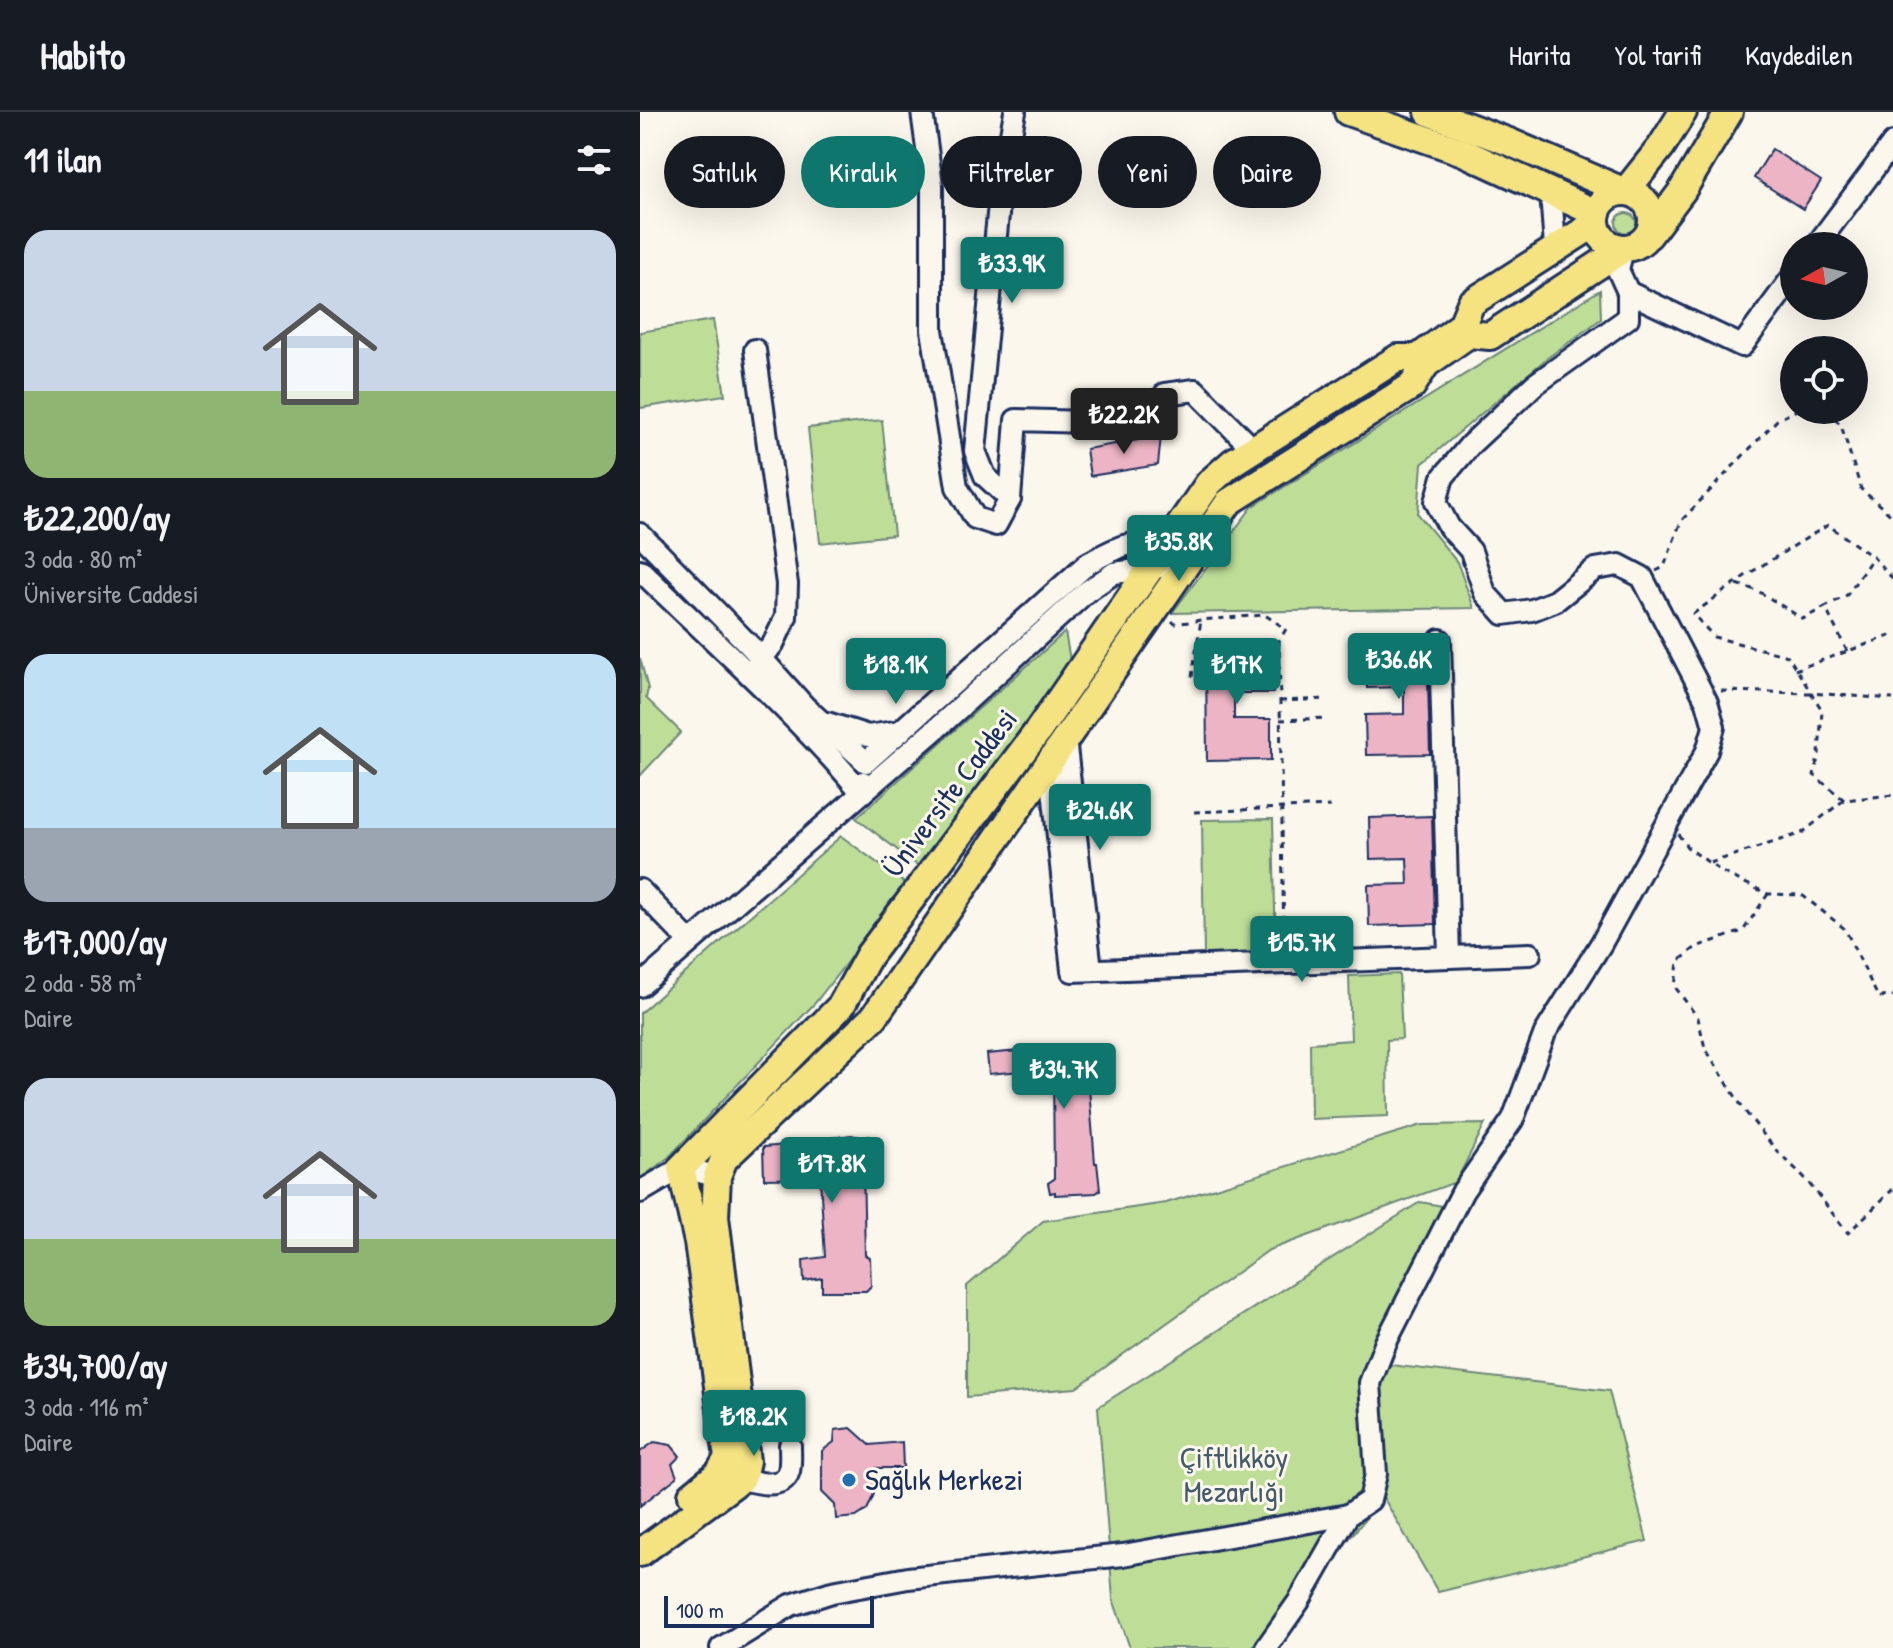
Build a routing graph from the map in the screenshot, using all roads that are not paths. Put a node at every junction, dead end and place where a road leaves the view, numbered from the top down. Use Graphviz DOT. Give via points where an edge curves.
graph roads {
  1 [pos="922,112"];
  2 [pos="1015,112"];
  3 [pos="1348,112"];
  4 [pos="1683,112"];
  5 [pos="1729,112"];
  6 [pos="1437,113"];
  7 [pos="1893,143"];
  8 [pos="1625,192"];
  9 [pos="1551,193"];
  10 [pos="1596,218"];
  11 [pos="1826,232"];
  12 [pos="1649,235"];
  13 [pos="1555,247"];
  14 [pos="1623,249"];
  15 [pos="1628,292"];
  16 [pos="1780,294"];
  17 [pos="755,350"];
  18 [pos="1165,394"];
  19 [pos="1087,422"];
  20 [pos="1253,449"];
  21 [pos="1010,499"];
  22 [pos="640,534"];
  23 [pos="1196,549"];
  24 [pos="1161,558"];
  25 [pos="640,570"];
  26 [pos="1159,603"];
  27 [pos="1440,640"];
  28 [pos="755,666"];
  29 [pos="821,721"];
  30 [pos="901,731"];
  31 [pos="1065,738"];
  32 [pos="1050,760"];
  33 [pos="866,762"];
  34 [pos="862,793"];
  35 [pos="640,890"];
  36 [pos="689,941"];
  37 [pos="1530,954"];
  38 [pos="1449,957"];
  39 [pos="1091,970"];
  40 [pos="640,986"];
  41 [pos="681,1168"];
  42 [pos="717,1176"];
  43 [pos="640,1192"];
  44 [pos="790,1445"];
  45 [pos="730,1476"];
  46 [pos="1348,1515"];
  47 [pos="640,1534"];
  48 [pos="640,1553"];
  49 [pos="721,1648"];
  50 [pos="1266,1648"];
  1 -- 21 [label="street" via="932,185 932,330 957,487 975,518 996,525"];
  2 -- 21 [label="street" via="1000,194 975,451 985,476"];
  3 -- 9 [label="main road" via="1463,152"];
  4 -- 8 [label="main road"];
  5 -- 12 [label="main road"];
  6 -- 8 [label="main road"];
  7 -- 11 [label="street"];
  8 -- 10 [label="main road" via="1607,197"];
  8 -- 12 [label="main road" via="1649,206"];
  9 -- 10 [label="main road"];
  9 -- 13 [label="street"];
  10 -- 13 [label="main road, Üniversite Caddesi"];
  10 -- 14 [label="main road" via="1608,244"];
  12 -- 14 [label="main road"];
  13 -- 20 [label="main road, Üniversite Caddesi" via="1471,303 1462,325 1418,358 1398,358"];
  14 -- 15 [label="street" via="1618,270"];
  14 -- 23 [label="main road" via="1490,336 1469,334 1426,364 1412,386 1229,502"];
  15 -- 16 [label="street" via="1742,346"];
  15 -- 46 [label="street" via="1628,318 1534,385 1471,444 1443,477 1436,502 1471,551 1485,593 1504,614 1555,601 1595,569 1619,565 1642,577 1714,727 1707,751 1601,944 1545,1033 1513,1119 1463,1191 1386,1342 1370,1383 1376,1474 1370,1500"];
  17 -- 28 [label="street" via="787,584 786,617"];
  18 -- 20 [label="street" via="1195,390"];
  19 -- 21 [label="street" via="1016,420"];
  20 -- 24 [label="main road, Üniversite Caddesi" via="1209,483"];
  22 -- 28 [label="street"];
  23 -- 24 [label="street"];
  23 -- 26 [label="main road"];
  24 -- 26 [label="street"];
  24 -- 30 [label="street" via="1144,542 1120,545 1087,564"];
  24 -- 34 [label="street" via="1114,573 1086,592"];
  24 -- 41 [label="main road, Üniversite Caddesi" via="869,955 841,1006"];
  25 -- 28 [label="street"];
  26 -- 31 [label="main road"];
  27 -- 38 [label="street"];
  28 -- 29 [label="street"];
  28 -- 34 [label="street"];
  29 -- 30 [label="street" via="868,736"];
  29 -- 33 [label="street"];
  30 -- 33 [label="street"];
  31 -- 32 [label="main road"];
  31 -- 39 [label="street"];
  32 -- 39 [label="street" via="1072,971"];
  32 -- 42 [label="main road" via="874,1017 724,1159"];
  33 -- 34 [label="street"];
  34 -- 36 [label="street"];
  35 -- 36 [label="street"];
  36 -- 40 [label="street"];
  37 -- 38 [label="street"];
  38 -- 39 [label="street"];
  41 -- 42 [label="street"];
  41 -- 43 [label="street"];
  41 -- 45 [label="main road" via="698,1242"];
  42 -- 45 [label="main road" via="715,1217 746,1461"];
  44 -- 45 [label="street" via="788,1473 782,1480 771,1484"];
  45 -- 47 [label="main road"];
  45 -- 48 [label="main road"];
  46 -- 49 [label="street" via="1123,1555 908,1578 832,1592 791,1605"];
  46 -- 50 [label="street"];
}
